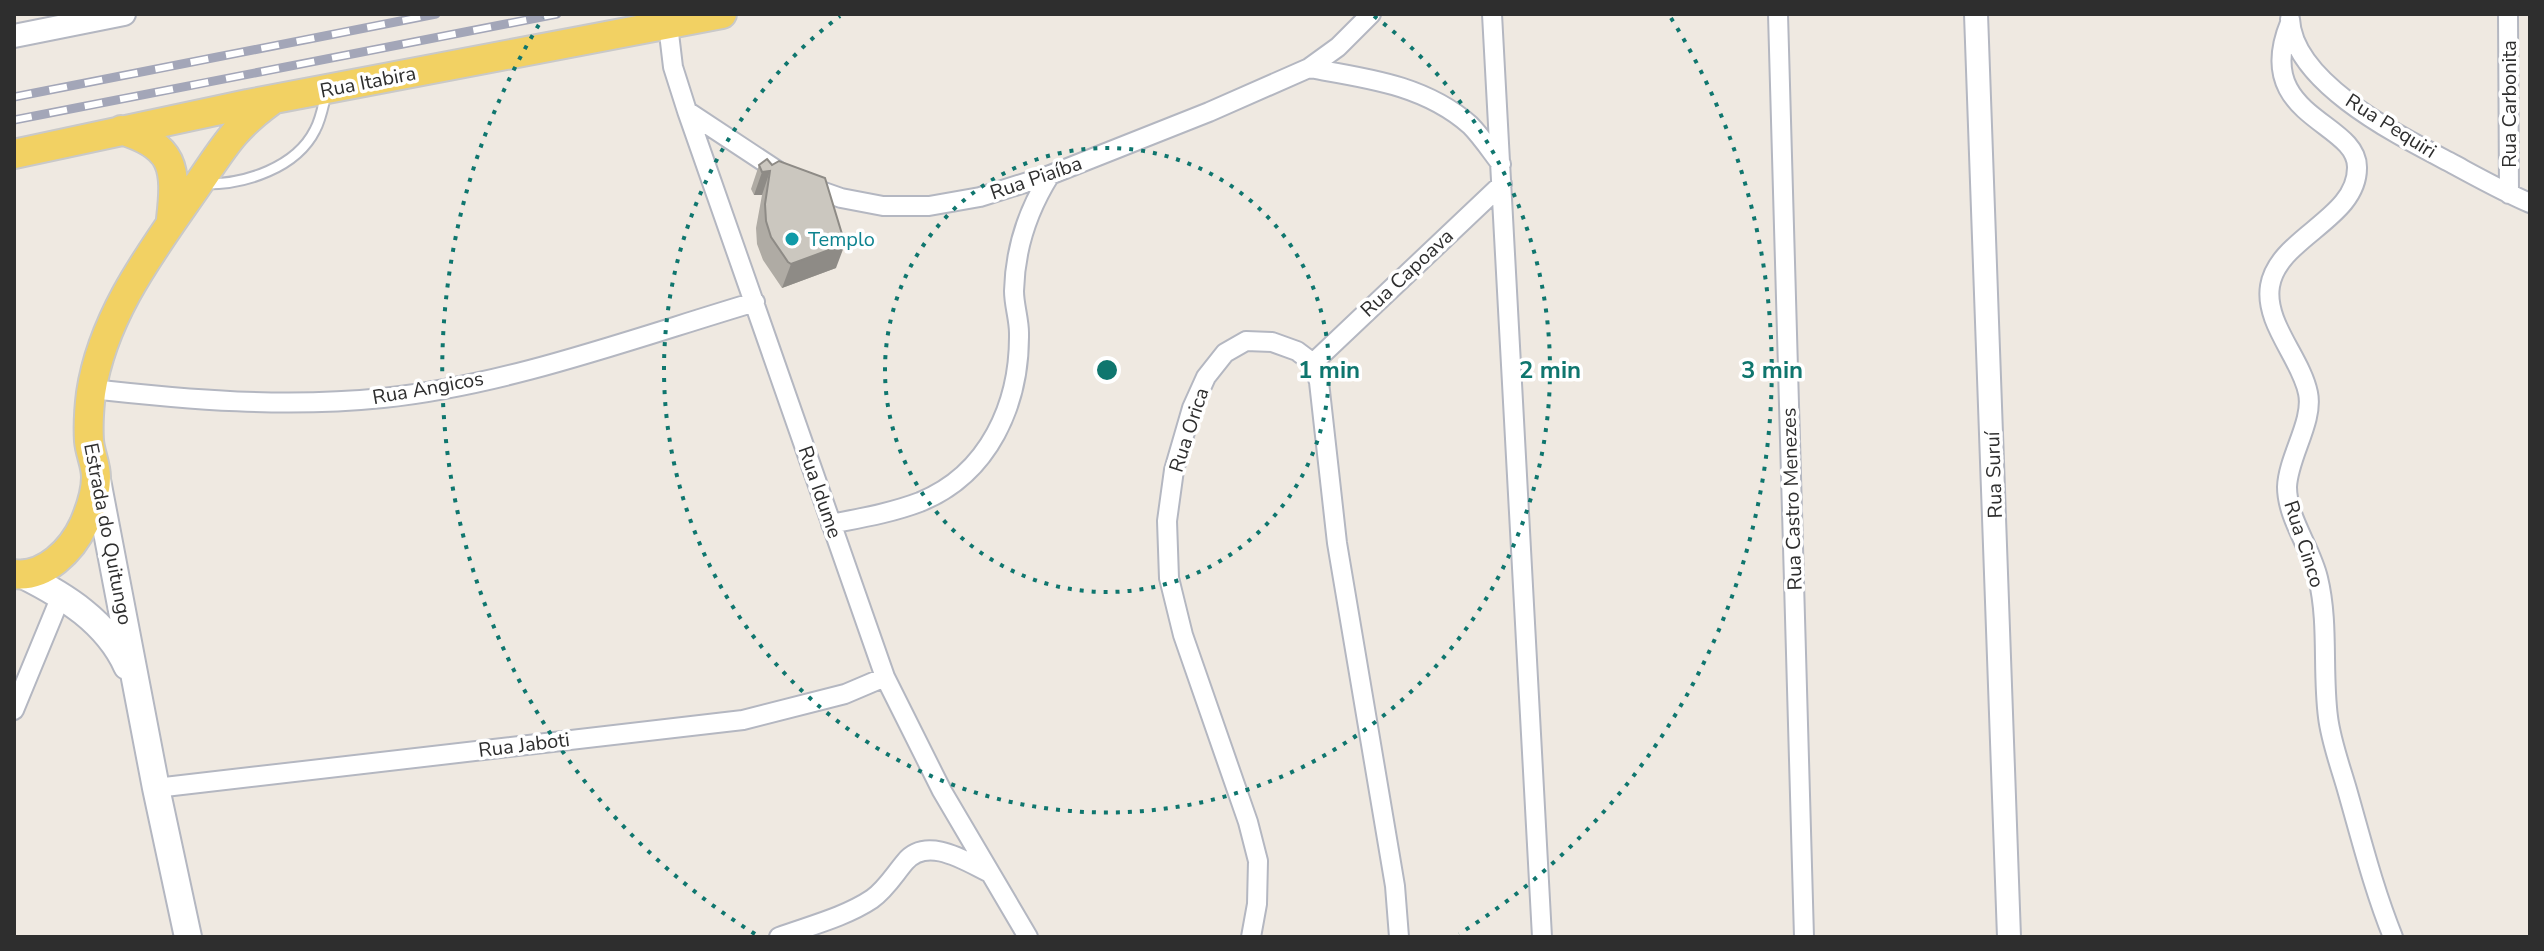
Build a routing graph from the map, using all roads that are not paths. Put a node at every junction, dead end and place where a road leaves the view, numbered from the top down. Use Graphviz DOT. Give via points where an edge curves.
graph roads {
  1 [pos="124,14"];
  2 [pos="722,14"];
  3 [pos="1371,14"];
  4 [pos="1492,14"];
  5 [pos="1778,14"];
  6 [pos="1976,14"];
  7 [pos="2508,14"];
  8 [pos="85,18"];
  9 [pos="2290,19"];
  10 [pos="668,25"];
  11 [pos="14,36"];
  12 [pos="1309,68"];
  13 [pos="327,89"];
  14 [pos="274,99"];
  15 [pos="687,111"];
  16 [pos="120,130"];
  17 [pos="14,154"];
  18 [pos="1501,164"];
  19 [pos="1050,175"];
  20 [pos="199,184"];
  21 [pos="1502,184"];
  22 [pos="2509,194"];
  23 [pos="2530,203"];
  24 [pos="171,220"];
  25 [pos="755,302"];
  26 [pos="1313,363"];
  27 [pos="92,389"];
  28 [pos="96,477"];
  29 [pos="831,524"];
  30 [pos="19,575"];
  31 [pos="61,596"];
  32 [pos="885,677"];
  33 [pos="138,690"];
  34 [pos="14,710"];
  35 [pos="156,788"];
  36 [pos="990,873"];
  37 [pos="188,937"];
  38 [pos="779,937"];
  39 [pos="1028,937"];
  40 [pos="1251,937"];
  41 [pos="1399,937"];
  42 [pos="1542,937"];
  43 [pos="1804,937"];
  44 [pos="2009,937"];
  45 [pos="2393,937"];
  1 -- 8 [label="street"];
  2 -- 10 [label="main road, Rua Itabira"];
  3 -- 12 [label="street, Rua Piaíba"];
  4 -- 18 [label="street"];
  5 -- 43 [label="street, Rua Castro Menezes"];
  6 -- 44 [label="street, Rua Suruí"];
  7 -- 22 [label="street, Rua Carbonita"];
  8 -- 11 [label="street"];
  9 -- 22 [label="street, Rua Pequiri" via="2299,50 2352,105"];
  9 -- 45 [label="street, Rua Cinco" via="2280,57 2284,78 2310,115 2355,154 2357,166 2352,190 2284,256 2269,288 2271,305 2309,395 2287,489 2319,579 2328,721 2376,895"];
  10 -- 13 [label="main road, Rua Itabira"];
  10 -- 15 [label="street, Rua Idume" via="673,67"];
  12 -- 18 [label="street" via="1401,85 1471,126"];
  12 -- 19 [label="street, Rua Piaíba"];
  13 -- 14 [label="main road, Rua Itabira"];
  13 -- 20 [label="lane" via="315,131 301,149 250,178"];
  14 -- 16 [label="main road, Rua Itabira"];
  14 -- 20 [label="main road, Estrada do Quitungo" via="224,143"];
  15 -- 19 [label="street, Rua Piaíba" via="793,181 883,206 929,206 980,197"];
  15 -- 25 [label="street, Rua Idume"];
  16 -- 17 [label="main road, Rua Itabira"];
  16 -- 24 [label="main road" via="163,151 175,187"];
  18 -- 21 [label="street"];
  19 -- 29 [label="street" via="1034,200 1018,256 1018,372 1007,415 986,450 959,478 923,501"];
  20 -- 24 [label="main road, Estrada do Quitungo"];
  21 -- 26 [label="street, Rua Capoava"];
  21 -- 42 [label="street"];
  22 -- 23 [label="street, Rua Pequiri"];
  24 -- 27 [label="main road, Estrada do Quitungo" via="137,274 105,343"];
  25 -- 27 [label="street, Rua Angicos" via="560,360 385,398 244,403"];
  25 -- 29 [label="street, Rua Idume"];
  26 -- 40 [label="street, Rua Orica" via="1272,342 1246,341 1225,353 1192,408 1174,470 1167,521 1169,578 1183,635 1258,861"];
  26 -- 41 [label="street" via="1324,409 1337,543"];
  27 -- 28 [label="main road, Estrada do Quitungo" via="88,419"];
  28 -- 30 [label="main road" via="91,504 74,541 46,567"];
  28 -- 33 [label="main road, Estrada do Quitungo"];
  29 -- 32 [label="street, Rua Idume"];
  30 -- 31 [label="main road, Estrada do Quitungo"];
  31 -- 33 [label="main road, Estrada do Quitungo" via="111,639"];
  31 -- 34 [label="street"];
  32 -- 35 [label="street, Rua Jaboti" via="831,698 743,720"];
  32 -- 36 [label="street, Rua Idume"];
  33 -- 35 [label="main road, Estrada do Quitungo"];
  35 -- 37 [label="main road, Estrada do Quitungo"];
  36 -- 38 [label="street" via="943,852 925,850 908,857 885,889 869,901"];
  36 -- 39 [label="street, Rua Idume"];
}
